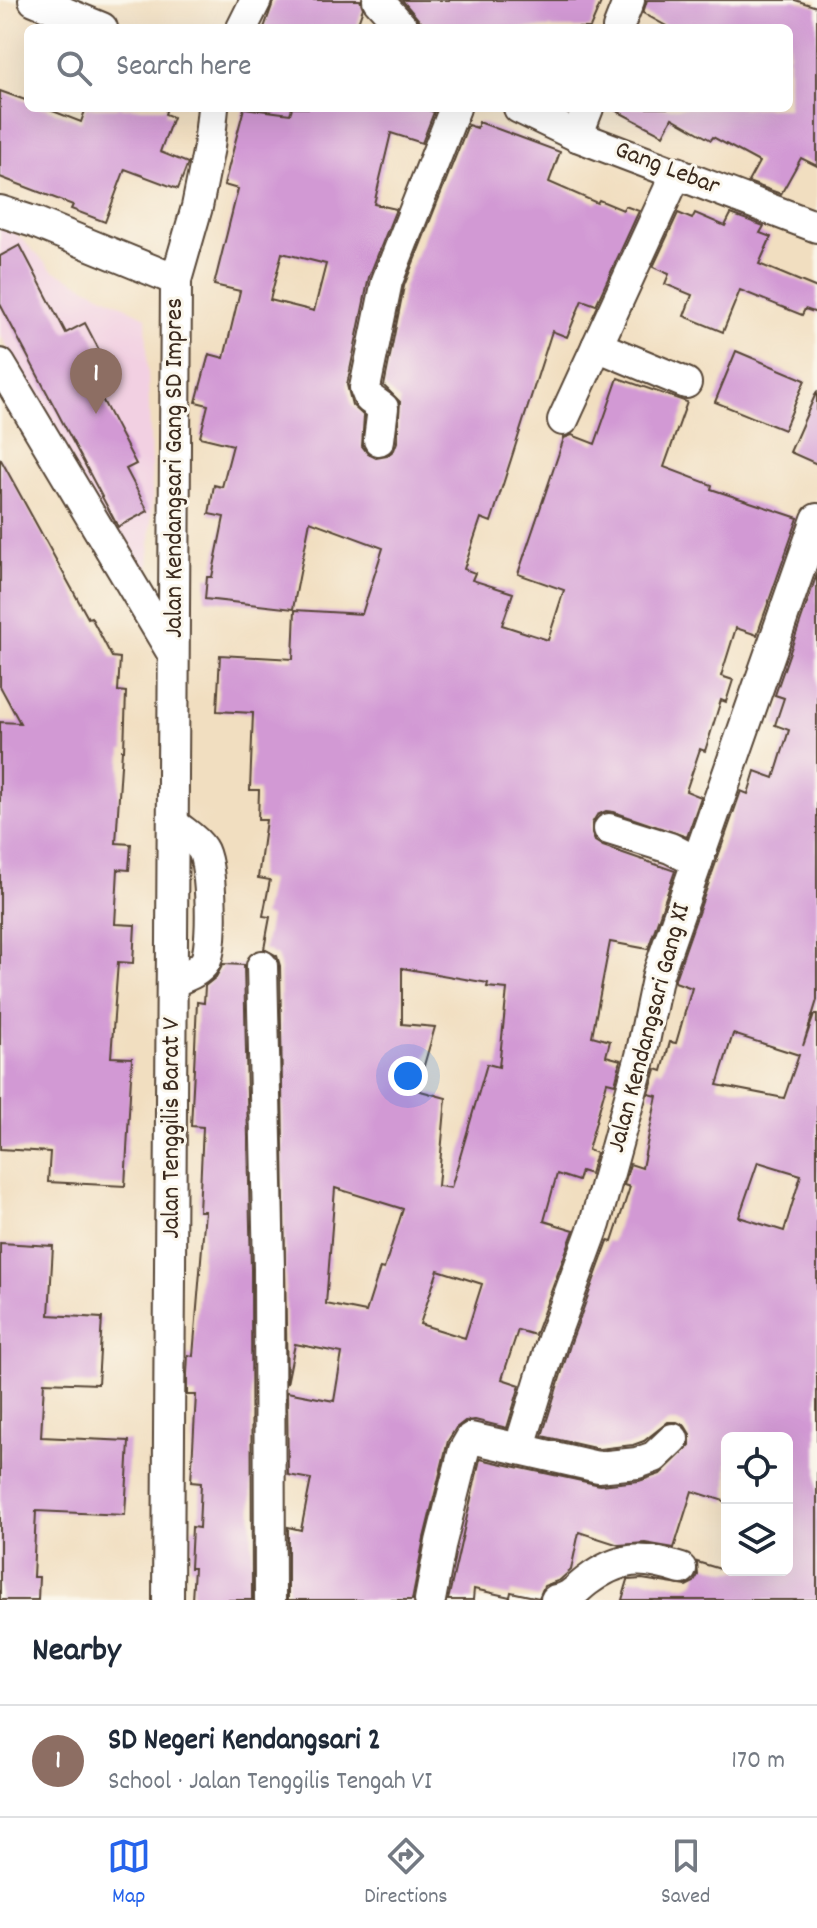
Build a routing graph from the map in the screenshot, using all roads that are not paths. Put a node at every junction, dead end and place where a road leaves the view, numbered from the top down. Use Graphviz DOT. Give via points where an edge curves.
graph roads {
  1 [pos="34,0"];
  2 [pos="256,0"];
  3 [pos="378,0"];
  4 [pos="629,0"];
  5 [pos="92,24"];
  6 [pos="244,24"];
  7 [pos="399,24"];
  8 [pos="620,24"];
  9 [pos="213,112"];
  10 [pos="453,112"];
  11 [pos="537,112"];
  12 [pos="582,122"];
  13 [pos="677,172"];
  14 [pos="0,211"];
  15 [pos="817,227"];
  16 [pos="176,280"];
  17 [pos="597,346"];
  18 [pos="3,377"];
  19 [pos="686,383"];
  20 [pos="563,420"];
  21 [pos="379,440"];
  22 [pos="817,519"];
  23 [pos="174,656"];
  24 [pos="609,829"];
  25 [pos="697,862"];
  26 [pos="262,966"];
  27 [pos="673,1439"];
  28 [pos="522,1449"];
  29 [pos="681,1569"];
  30 [pos="566,1599"];
  31 [pos="168,1600"];
  32 [pos="270,1600"];
  33 [pos="430,1600"];
  1 -- 5 [label="street"];
  2 -- 6 [label="street"];
  3 -- 7 [label="street"];
  4 -- 8 [label="street"];
  9 -- 16 [label="street, Jalan Kendangsari Gang SD Impres" via="197,207"];
  10 -- 21 [label="street" via="387,281 365,388 383,408"];
  11 -- 12 [label="street, Gang Lebar"];
  12 -- 13 [label="street, Gang Lebar"];
  13 -- 15 [label="street, Gang Lebar"];
  13 -- 17 [label="street"];
  14 -- 16 [label="street, Jalan Kendangsari Gang SD Impres"];
  16 -- 23 [label="street, Jalan Kendangsari Gang SD Impres"];
  17 -- 19 [label="street"];
  17 -- 20 [label="street"];
  18 -- 23 [label="street"];
  22 -- 25 [label="street, Jalan Kendangsari Gang XI"];
  23 -- 31 [label="street, Jalan Tenggilis Barat V"];
  24 -- 25 [label="street"];
  25 -- 28 [label="street, Jalan Kendangsari Gang XI" via="658,974 595,1224 553,1339"];
  26 -- 32 [label="street"];
  27 -- 28 [label="street" via="654,1457 598,1467"];
  28 -- 33 [label="street" via="471,1438 467,1443"];
  29 -- 30 [label="street" via="657,1561 626,1560"];
}
